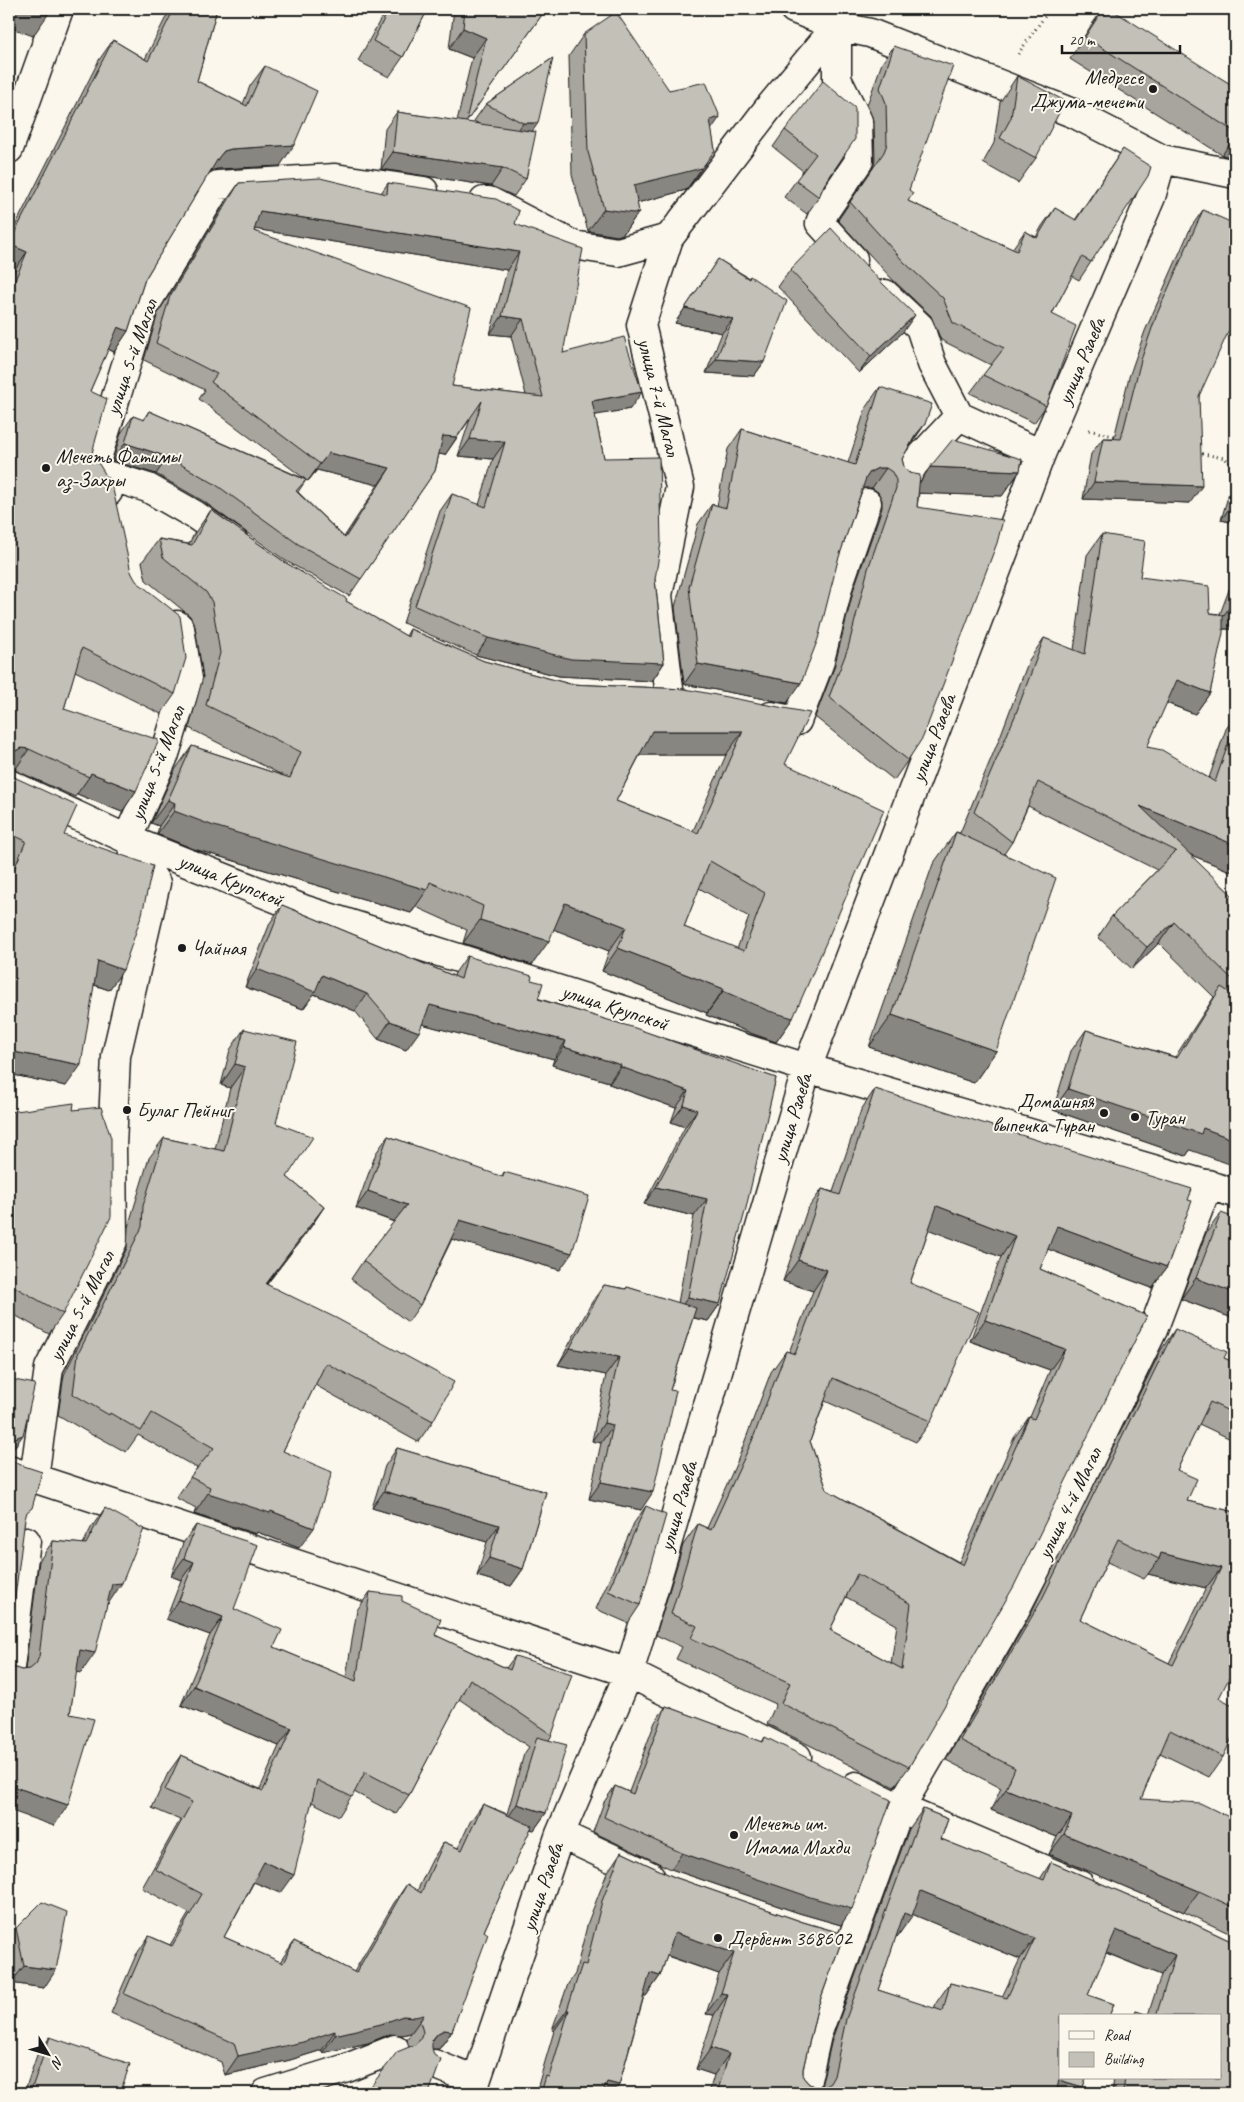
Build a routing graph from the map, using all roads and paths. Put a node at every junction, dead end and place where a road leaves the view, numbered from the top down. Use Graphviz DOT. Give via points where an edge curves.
graph roads {
  1 [pos="59,9"];
  2 [pos="794,9"];
  3 [pos="1050,9"];
  4 [pos="840,18"];
  5 [pos="999,84"];
  6 [pos="9,149"];
  7 [pos="1162,159"];
  8 [pos="1235,174"];
  9 [pos="669,238"];
  10 [pos="958,416"];
  11 [pos="1056,418"];
  12 [pos="1120,438"];
  13 [pos="1196,453"];
  14 [pos="1040,454"];
  15 [pos="1235,470"];
  16 [pos="94,471"];
  17 [pos="904,480"];
  18 [pos="867,503"];
  19 [pos="115,518"];
  20 [pos="255,558"];
  21 [pos="159,611"];
  22 [pos="697,702"];
  23 [pos="750,713"];
  24 [pos="9,784"];
  25 [pos="127,839"];
  26 [pos="807,1068"];
  27 [pos="1208,1184"];
  28 [pos="1235,1193"];
  29 [pos="9,1470"];
  30 [pos="34,1478"];
  31 [pos="26,1541"];
  32 [pos="629,1673"];
  33 [pos="9,1675"];
  34 [pos="900,1808"];
  35 [pos="560,1834"];
  36 [pos="671,1885"];
  37 [pos="1106,1896"];
  38 [pos="822,1936"];
  39 [pos="850,1944"];
  40 [pos="395,2049"];
  41 [pos="434,2064"];
  42 [pos="474,2087"];
  43 [pos="266,2093"];
  44 [pos="804,2093"];
  1 -- 6 [label="street"];
  2 -- 4 [label="street"];
  3 -- 5 [label="path"];
  4 -- 5 [label="street"];
  4 -- 9 [label="street, улица 7-й Магал"];
  4 -- 10 [label="street" via="836,79 858,121 859,162 820,223 920,327 932,364"];
  5 -- 7 [label="street" via="1075,114"];
  7 -- 8 [label="street"];
  7 -- 11 [label="street, улица Рзаева" via="1151,196"];
  9 -- 16 [label="street, улица 5-й Магал" via="618,252 573,245 489,201 335,178 218,185 144,307"];
  9 -- 22 [label="street, улица 7-й Магал" via="641,325 680,487 658,595 658,696"];
  10 -- 14 [label="street"];
  10 -- 17 [label="street" via="914,464"];
  11 -- 12 [label="path"];
  11 -- 14 [label="street, улица Рзаева"];
  13 -- 15 [label="path" via="1225,458"];
  14 -- 26 [label="street, улица Рзаева"];
  16 -- 19 [label="street" via="112,499"];
  16 -- 20 [label="street" via="148,488 195,514"];
  18 -- 23 [label="street" via="839,584 819,664 797,721"];
  21 -- 25 [label="street, улица 5-й Магал" via="180,628 188,679 165,754"];
  24 -- 25 [label="street, улица Крупской"];
  25 -- 26 [label="street, улица Крупской" via="303,908"];
  25 -- 30 [label="street, улица 5-й Магал" via="156,883 116,1056 112,1146 113,1241 49,1368"];
  26 -- 27 [label="street, улица Крупской"];
  26 -- 32 [label="street, улица Рзаева"];
  27 -- 28 [label="street, улица Крупской"];
  27 -- 34 [label="street, улица 4-й Магал" via="1153,1330 1053,1536 1013,1614"];
  29 -- 30 [label="street"];
  30 -- 32 [label="street"];
  31 -- 33 [label="street"];
  32 -- 34 [label="street"];
  32 -- 35 [label="street, улица Рзаева"];
  34 -- 37 [label="street"];
  34 -- 39 [label="street, улица 4-й Магал"];
  35 -- 36 [label="street"];
  35 -- 42 [label="street, улица Рзаева"];
  38 -- 39 [label="street"];
  39 -- 44 [label="street, улица 4-й Магал" via="817,2035"];
  40 -- 43 [label="street"];
  41 -- 42 [label="street"];
}
